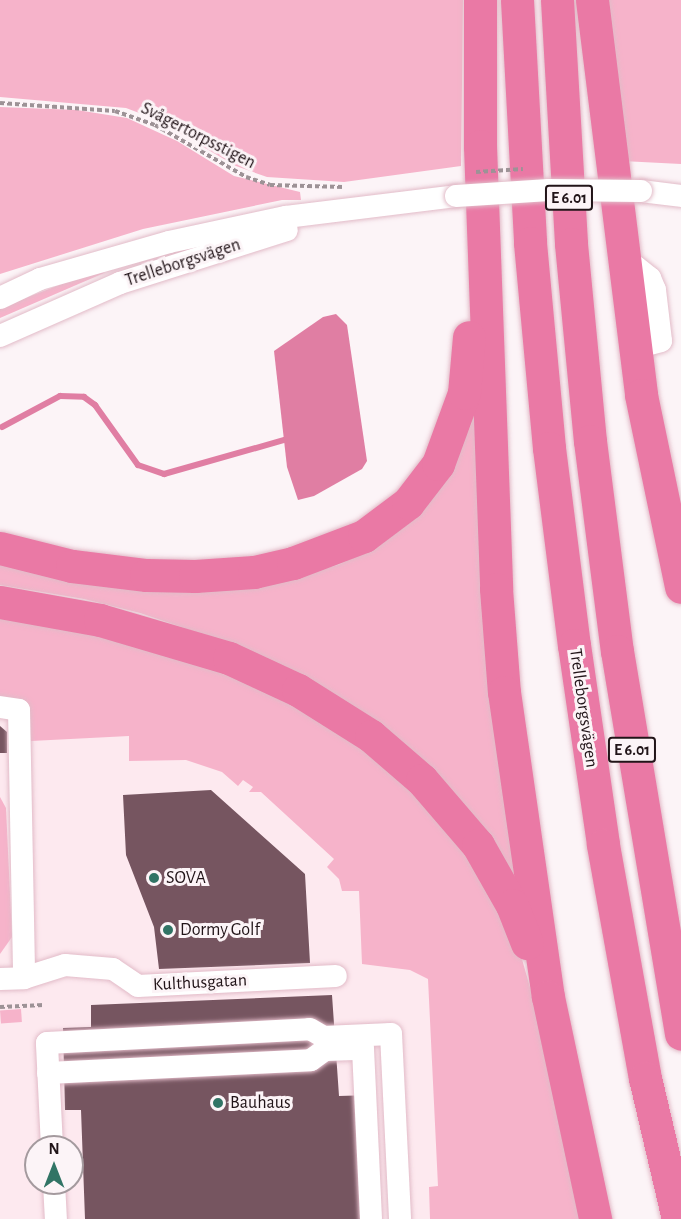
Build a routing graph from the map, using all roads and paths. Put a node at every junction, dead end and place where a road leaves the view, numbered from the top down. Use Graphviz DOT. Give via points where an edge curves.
graph roads {
  1 [pos="480,0"];
  2 [pos="517,0"];
  3 [pos="557,0"];
  4 [pos="592,0"];
  5 [pos="0,103"];
  6 [pos="480,146"];
  7 [pos="349,187"];
  8 [pos="681,196"];
  9 [pos="372,207"];
  10 [pos="40,279"];
  11 [pos="0,290"];
  12 [pos="0,298"];
  13 [pos="0,336"];
  14 [pos="641,395"];
  15 [pos="681,534"];
  16 [pos="0,548"];
  17 [pos="681,587"];
  18 [pos="0,602"];
  19 [pos="0,707"];
  20 [pos="336,976"];
  21 [pos="24,978"];
  22 [pos="0,979"];
  23 [pos="548,997"];
  24 [pos="44,1005"];
  25 [pos="0,1007"];
  26 [pos="681,1034"];
  27 [pos="325,1044"];
  28 [pos="48,1073"];
  29 [pos="51,1135"];
  30 [pos="55,1195"];
  31 [pos="56,1219"];
  32 [pos="370,1219"];
  33 [pos="400,1219"];
  34 [pos="595,1219"];
  35 [pos="678,1219"];
  1 -- 6 [label="highway"];
  2 -- 35 [label="highway, Trelleborgsvägen" via="530,243 549,448 574,645 603,844 639,1043"];
  3 -- 26 [label="highway, E 6.01" via="572,244 590,441 617,651"];
  4 -- 14 [label="highway"];
  5 -- 7 [label="path, Svågertorpsstigen" via="115,111 155,125 246,177 270,185"];
  6 -- 16 [label="highway" via="464,393 438,464 408,503 364,537 254,572 146,575 72,566"];
  6 -- 23 [label="highway" via="496,590 504,692"];
  8 -- 9 [label="street, Trelleborgsvägen, bridge" via="641,191 549,190"];
  9 -- 10 [label="street, Trelleborgsvägen" via="227,229"];
  9 -- 13 [label="street, Trelleborgsvägen" via="150,273 88,295"];
  10 -- 11 [label="street"];
  10 -- 12 [label="street, Trelleborgsvägen"];
  14 -- 15 [label="highway"];
  14 -- 17 [label="highway"];
  18 -- 23 [label="highway" via="100,620 229,658 298,690 372,736 422,780 478,845 512,905"];
  19 -- 21 [label="street" via="19,710"];
  20 -- 21 [label="street, Kulthusgatan" via="138,986 113,969 64,965"];
  21 -- 22 [label="street, Kulthusgatan"];
  23 -- 34 [label="highway"];
  24 -- 25 [label="path"];
  27 -- 28 [label="street" via="311,1060"];
  27 -- 28 [label="street" via="310,1029 46,1043"];
  27 -- 32 [label="street" via="363,1049"];
  27 -- 33 [label="street" via="391,1034"];
  28 -- 29 [label="street"];
  30 -- 31 [label="street"];
}
